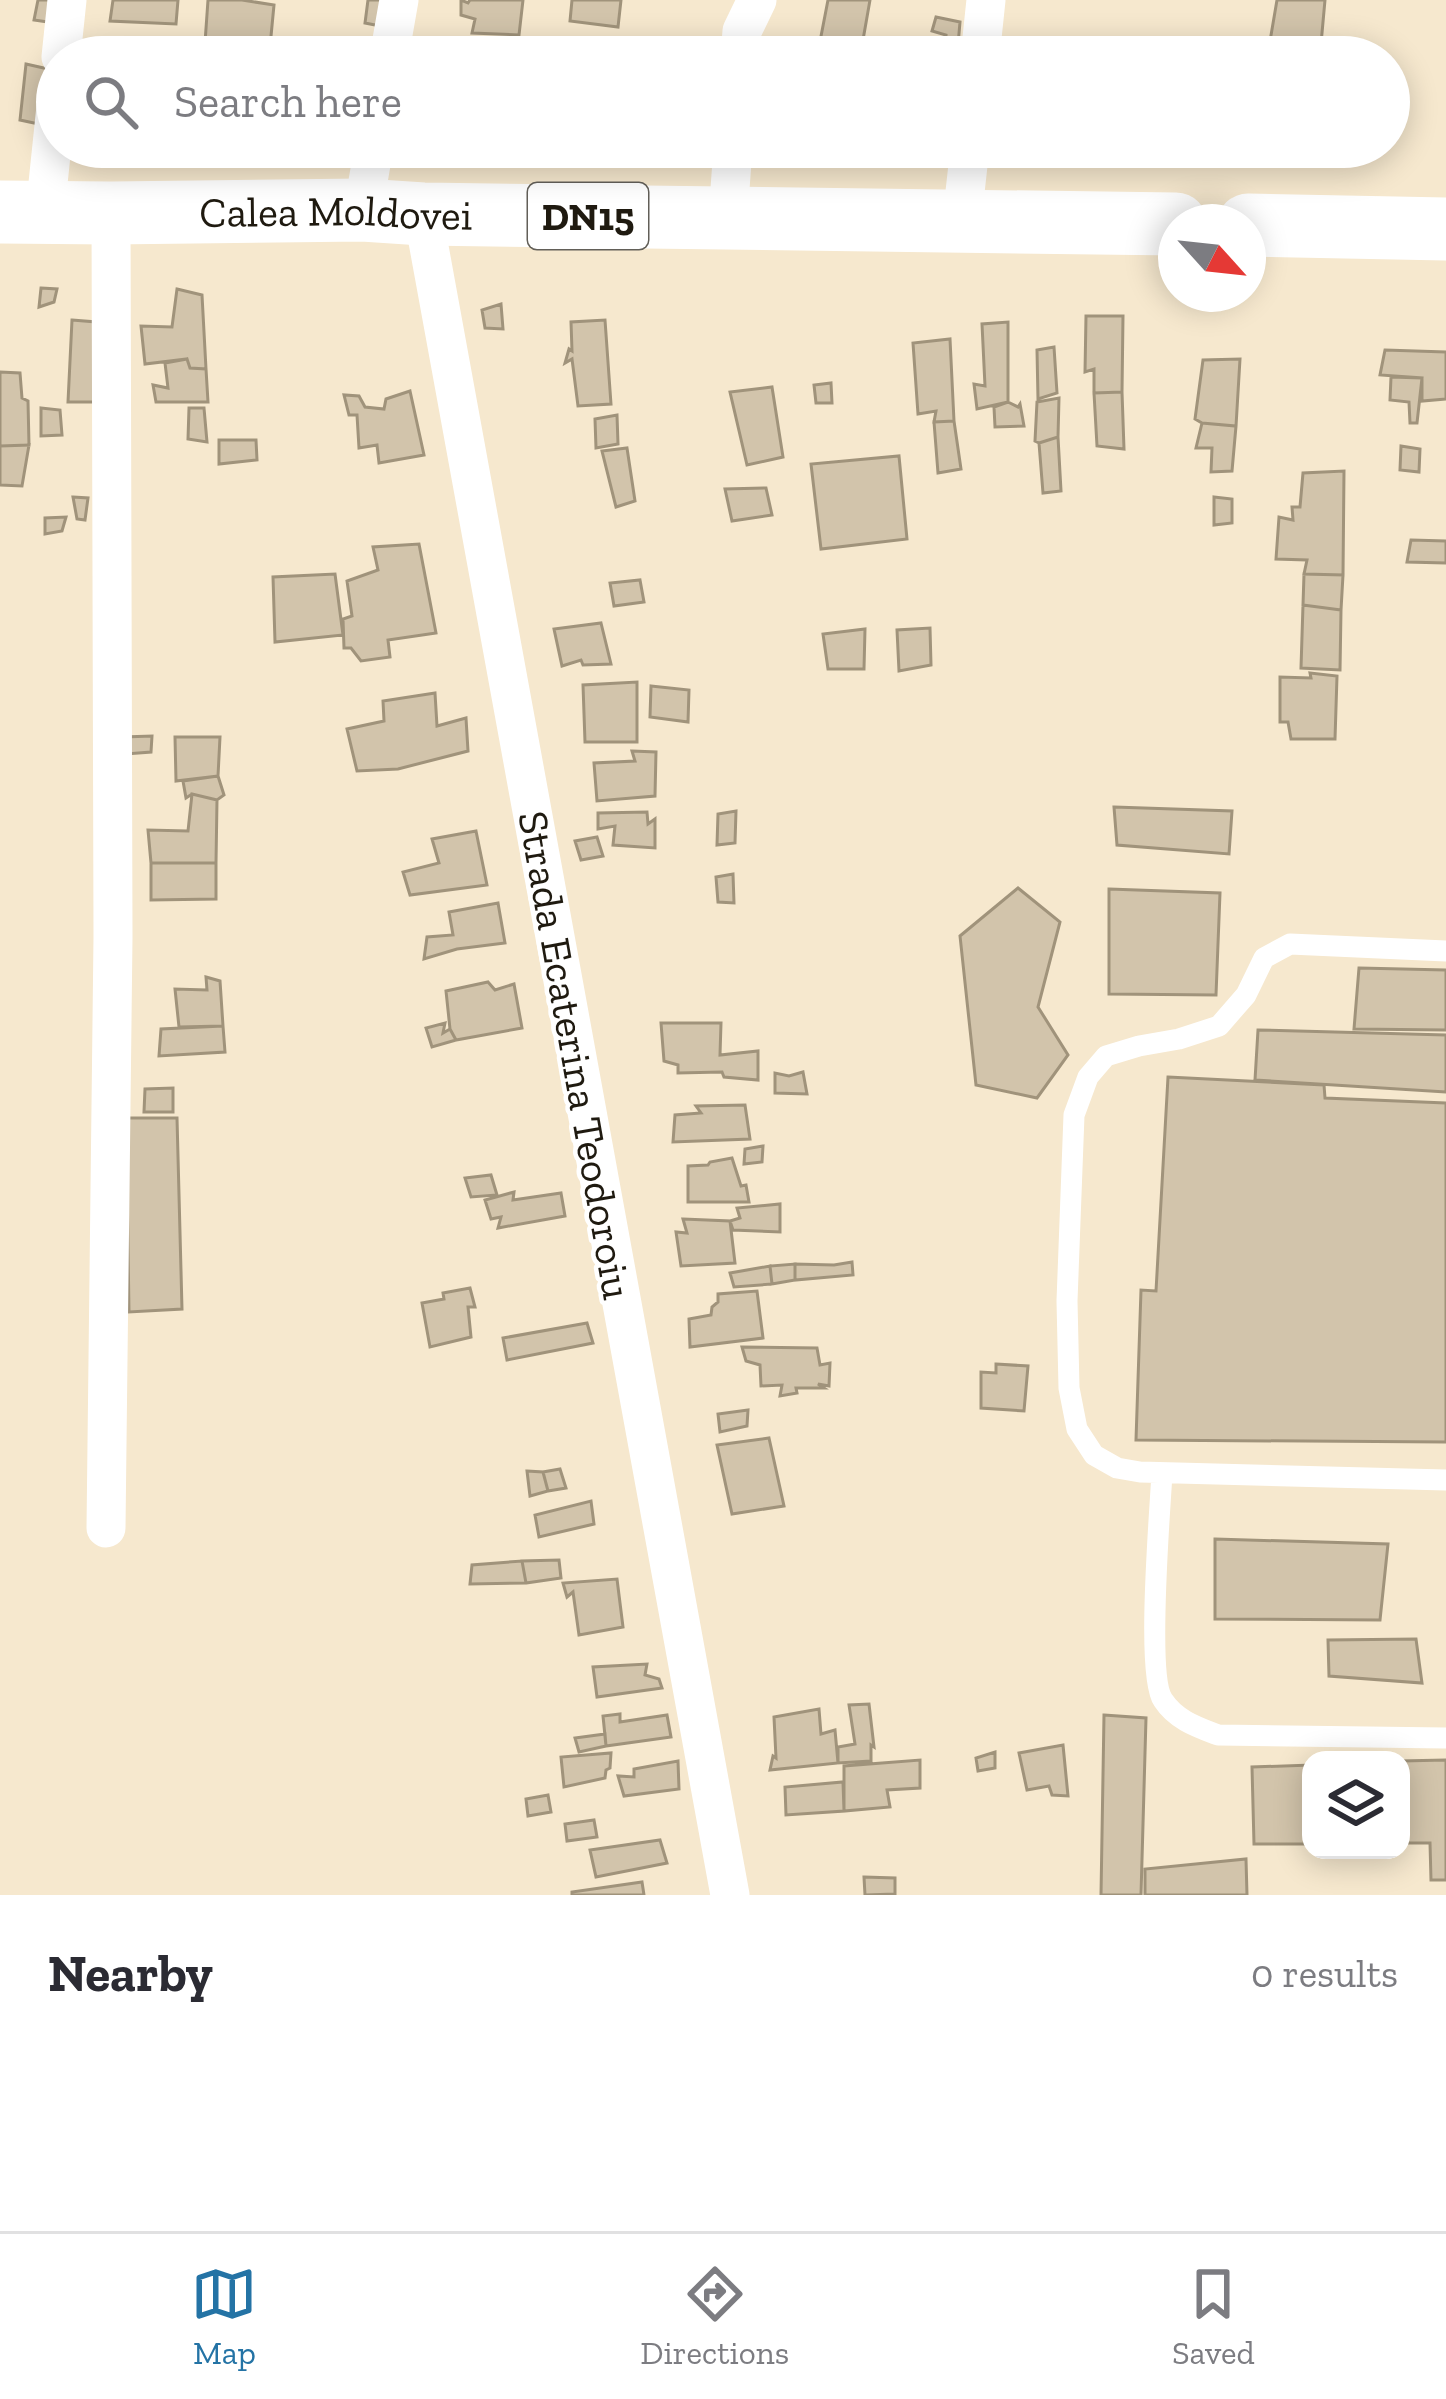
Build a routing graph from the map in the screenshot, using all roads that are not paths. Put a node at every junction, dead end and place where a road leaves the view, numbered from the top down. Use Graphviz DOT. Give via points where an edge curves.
graph roads {
  1 [pos="67,0"];
  2 [pos="399,0"];
  3 [pos="758,0"];
  4 [pos="986,0"];
  5 [pos="63,36"];
  6 [pos="393,36"];
  7 [pos="742,36"];
  8 [pos="982,36"];
  9 [pos="36,166"];
  10 [pos="380,168"];
  11 [pos="732,168"];
  12 [pos="968,168"];
  13 [pos="22,212"];
  14 [pos="393,212"];
  15 [pos="111,213"];
  16 [pos="728,217"];
  17 [pos="962,219"];
  18 [pos="1158,224"];
  19 [pos="1266,225"];
  20 [pos="1446,230"];
  21 [pos="1446,951"];
  22 [pos="1162,1473"];
  23 [pos="1446,1480"];
  24 [pos="106,1528"];
  25 [pos="1446,1738"];
  26 [pos="730,1895"];
  1 -- 5 [label="street"];
  2 -- 6 [label="street"];
  3 -- 7 [label="street"];
  4 -- 8 [label="street"];
  9 -- 13 [label="street"];
  10 -- 14 [label="street"];
  11 -- 16 [label="street"];
  12 -- 17 [label="street"];
  13 -- 15 [label="main road, Calea Moldovei / DN15"];
  14 -- 15 [label="main road, Calea Moldovei / DN15"];
  14 -- 16 [label="main road, Calea Moldovei / DN15"];
  14 -- 26 [label="street, Strada Ecaterina Teodoroiu"];
  15 -- 24 [label="street"];
  16 -- 17 [label="main road, Calea Moldovei / DN15"];
  17 -- 18 [label="main road, Calea Moldovei / DN15"];
  19 -- 20 [label="main road"];
  21 -- 22 [label="lane" via="1290,944 1264,958 1219,1026 1106,1056 1088,1078 1074,1115 1069,1388 1077,1429 1094,1455 1117,1468"];
  22 -- 23 [label="lane"];
  22 -- 25 [label="lane" via="1154,1656 1160,1698 1184,1722 1219,1735"];
}
